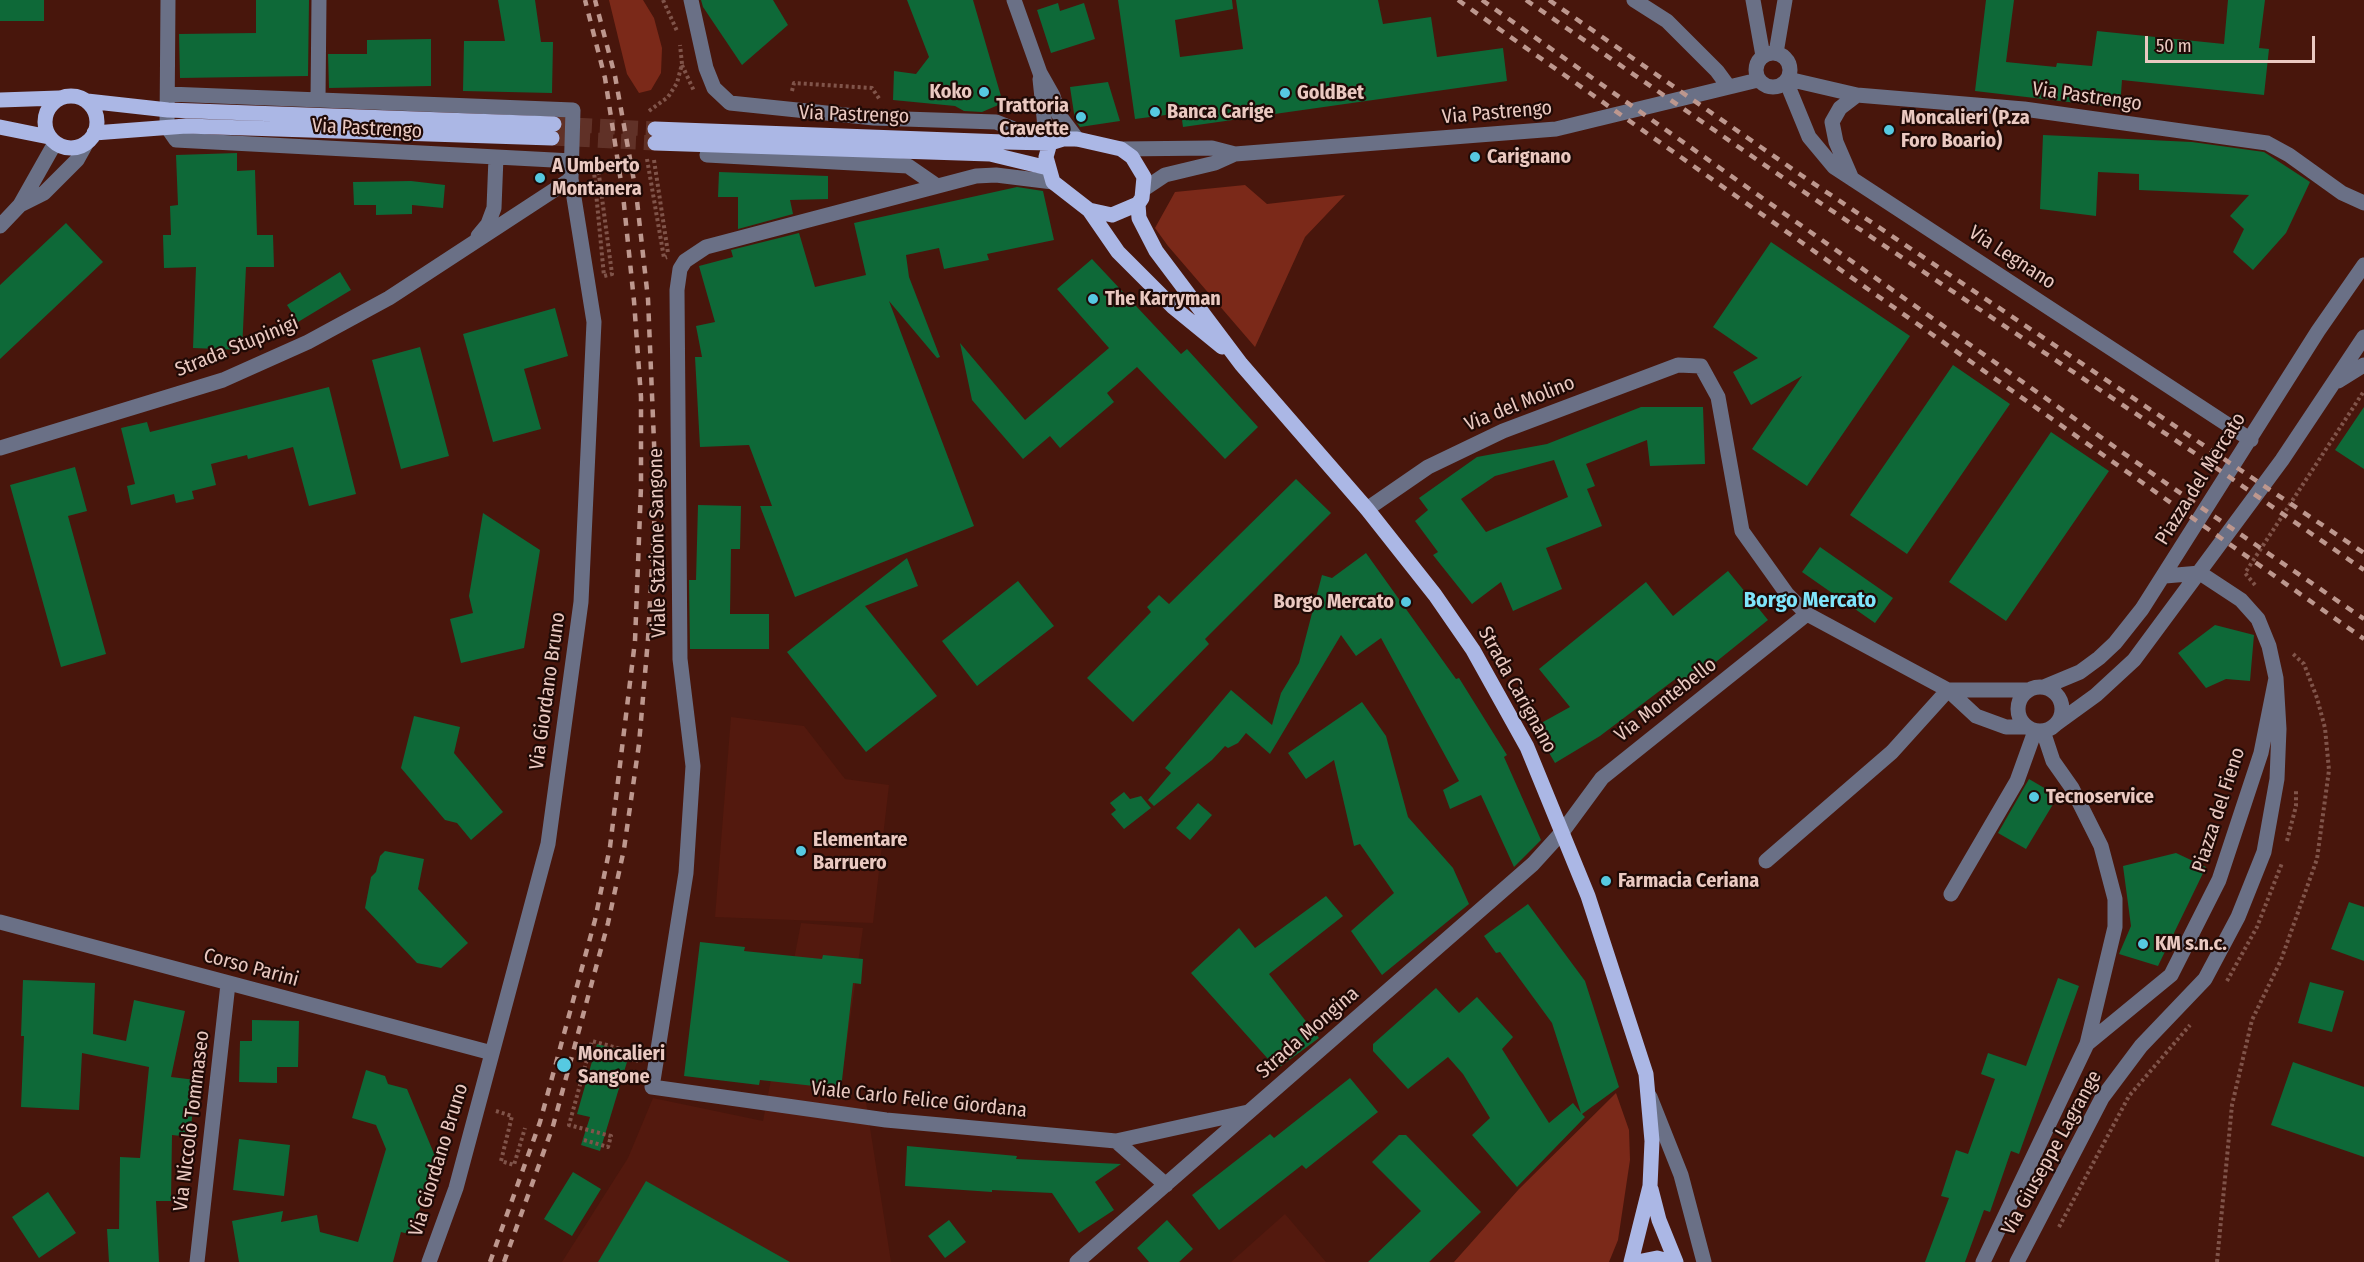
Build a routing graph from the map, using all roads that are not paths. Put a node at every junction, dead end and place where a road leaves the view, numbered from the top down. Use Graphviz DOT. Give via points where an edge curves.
graph roads {
  1 [pos="168,0"];
  2 [pos="319,0"];
  3 [pos="691,0"];
  4 [pos="1014,0"];
  5 [pos="1634,0"];
  6 [pos="1753,0"];
  7 [pos="1785,0"];
  8 [pos="1770,54"];
  9 [pos="1040,73"];
  10 [pos="1758,80"];
  11 [pos="1787,80"];
  12 [pos="1728,86"];
  13 [pos="168,94"];
  14 [pos="1857,94"];
  15 [pos="59,98"];
  16 [pos="318,99"];
  17 [pos="0,100"];
  18 [pos="87,101"];
  19 [pos="168,110"];
  20 [pos="573,110"];
  21 [pos="0,127"];
  22 [pos="167,127"];
  23 [pos="91,138"];
  24 [pos="1077,139"];
  25 [pos="52,140"];
  26 [pos="1050,143"];
  27 [pos="1121,149"];
  28 [pos="1235,154"];
  29 [pos="707,155"];
  30 [pos="496,157"];
  31 [pos="572,161"];
  32 [pos="1050,175"];
  33 [pos="1852,178"];
  34 [pos="572,179"];
  35 [pos="937,186"];
  36 [pos="1144,189"];
  37 [pos="2364,203"];
  38 [pos="1138,204"];
  39 [pos="20,205"];
  40 [pos="1089,210"];
  41 [pos="0,226"];
  42 [pos="472,244"];
  43 [pos="2364,265"];
  44 [pos="2364,337"];
  45 [pos="1241,364"];
  46 [pos="2364,365"];
  47 [pos="1701,366"];
  48 [pos="2333,384"];
  49 [pos="2251,440"];
  50 [pos="0,448"];
  51 [pos="1367,509"];
  52 [pos="2200,573"];
  53 [pos="2165,576"];
  54 [pos="1807,614"];
  55 [pos="2276,678"];
  56 [pos="2044,687"];
  57 [pos="1948,690"];
  58 [pos="2028,690"];
  59 [pos="2040,728"];
  60 [pos="1563,831"];
  61 [pos="1766,861"];
  62 [pos="1951,894"];
  63 [pos="0,922"];
  64 [pos="228,984"];
  65 [pos="2087,1044"];
  66 [pos="492,1053"];
  67 [pos="652,1088"];
  68 [pos="1650,1096"];
  69 [pos="1250,1112"];
  70 [pos="1116,1141"];
  71 [pos="1166,1185"];
  72 [pos="1650,1186"];
  73 [pos="1084,1260"];
  74 [pos="197,1262"];
  75 [pos="429,1262"];
  76 [pos="1631,1262"];
  77 [pos="1637,1262"];
  78 [pos="1674,1262"];
  79 [pos="1704,1262"];
  80 [pos="1983,1262"];
  81 [pos="2017,1262"];
  1 -- 13 [label="street"];
  2 -- 16 [label="street"];
  3 -- 26 [label="street" via="706,68 714,88 730,103 874,118 996,122"];
  4 -- 9 [label="street"];
  5 -- 12 [label="street" via="1667,21"];
  6 -- 8 [label="street"];
  7 -- 8 [label="street"];
  8 -- 10 [label="street" via="1756,65"];
  8 -- 11 [label="street" via="1783,56 1790,65"];
  9 -- 24 [label="street" via="1059,115"];
  9 -- 26 [label="street"];
  10 -- 11 [label="street, Via Pastrengo" via="1769,88 1779,87"];
  10 -- 12 [label="street, Via Pastrengo"];
  11 -- 14 [label="street, Via Pastrengo"];
  11 -- 33 [label="street, Via Legnano" via="1809,138 1820,153"];
  12 -- 28 [label="street, Via Pastrengo" via="1556,129"];
  13 -- 16 [label="street, Via Pastrengo"];
  13 -- 19 [label="street"];
  14 -- 33 [label="street" via="1839,108 1832,122"];
  14 -- 37 [label="street, Via Pastrengo" via="2024,109 2267,143 2289,154 2342,193"];
  15 -- 17 [label="main road"];
  15 -- 18 [label="main road" via="76,96"];
  15 -- 25 [label="main road" via="47,111 45,120"];
  16 -- 20 [label="street, Via Pastrengo"];
  18 -- 19 [label="main road, Via Pastrengo"];
  18 -- 23 [label="main road" via="97,119"];
  19 -- 22 [label="street"];
  19 -- 22 [label="main road, Via Pastrengo" via="553,131"];
  20 -- 31 [label="street, Via Giordano Bruno"];
  21 -- 25 [label="main road"];
  22 -- 23 [label="main road, Via Pastrengo"];
  22 -- 30 [label="street, Via Pastrengo" via="176,141"];
  23 -- 25 [label="main road" via="68,148"];
  23 -- 39 [label="street" via="77,160 44,193"];
  24 -- 26 [label="main road, Via Pastrengo"];
  24 -- 27 [label="main road, Via Pastrengo"];
  25 -- 39 [label="street"];
  26 -- 32 [label="main road" via="1046,157"];
  26 -- 32 [label="main road, Via Pastrengo" via="654,141 990,154"];
  27 -- 28 [label="street, Via Pastrengo" via="1212,148"];
  27 -- 36 [label="main road" via="1142,170"];
  28 -- 36 [label="street, Via Pastrengo" via="1165,175"];
  29 -- 35 [label="street" via="908,166"];
  30 -- 31 [label="street, Via Pastrengo"];
  30 -- 42 [label="street, Strada Stupinigi" via="494,208 488,224"];
  31 -- 34 [label="street, Via Giordano Bruno"];
  32 -- 35 [label="street, Viale Stazione Sangone" via="976,176"];
  32 -- 40 [label="main road, Via Pastrengo"];
  33 -- 49 [label="street, Via Legnano"];
  34 -- 42 [label="street, Strada Stupinigi"];
  34 -- 66 [label="street, Via Giordano Bruno" via="594,322 582,602 548,844"];
  35 -- 67 [label="street, Viale Stazione Sangone" via="706,247 695,252 680,269 680,659 693,766 686,873"];
  36 -- 38 [label="main road"];
  38 -- 40 [label="main road" via="1112,215"];
  38 -- 45 [label="main road, Strada Carignano" via="1139,218 1156,251"];
  39 -- 41 [label="street"];
  40 -- 45 [label="main road, Strada Carignano" via="1118,252 1173,307"];
  42 -- 50 [label="street, Strada Stupinigi" via="389,298 308,342 223,380"];
  43 -- 49 [label="street, Piazza del Mercato"];
  44 -- 48 [label="street"];
  45 -- 51 [label="main road, Strada Carignano"];
  46 -- 48 [label="street"];
  47 -- 51 [label="street, Via del Molino" via="1678,365 1503,430 1428,467"];
  47 -- 54 [label="street, Piazza del Mercato" via="1718,397 1742,531 1787,594"];
  48 -- 52 [label="street"];
  49 -- 53 [label="street, Piazza del Mercato"];
  51 -- 60 [label="main road, Strada Carignano" via="1473,650 1527,747"];
  52 -- 53 [label="street"];
  52 -- 55 [label="street, Piazza del Fieno" via="2241,600 2258,619"];
  52 -- 59 [label="street" via="2134,660 2096,695"];
  53 -- 56 [label="street, Piazza del Mercato" via="2115,643 2099,658 2080,672"];
  54 -- 57 [label="street, Piazza del Mercato"];
  54 -- 60 [label="street, Via Montebello" via="1602,778"];
  55 -- 65 [label="street, Piazza del Fieno" via="2261,753 2219,880 2171,975"];
  55 -- 81 [label="street, Via Giuseppe Lagrange" via="2277,779 2264,852 2238,917 2205,979 2141,1046 2102,1098"];
  56 -- 58 [label="street, Piazza del Mercato"];
  56 -- 59 [label="street" via="2056,693 2062,712"];
  57 -- 58 [label="street, Piazza del Mercato"];
  57 -- 59 [label="street, Piazza del Mercato" via="1976,716 2006,727"];
  57 -- 61 [label="street" via="1892,752"];
  58 -- 59 [label="street" via="2019,701 2018,715"];
  59 -- 62 [label="street" via="2017,781"];
  59 -- 65 [label="street, Via Giuseppe Lagrange" via="2053,761 2072,788 2101,846 2115,899 2115,927"];
  60 -- 68 [label="main road, Strada Carignano" via="1613,968"];
  60 -- 69 [label="street, Strada Mongina" via="1533,864"];
  63 -- 64 [label="street, Corso Parini"];
  64 -- 66 [label="street, Corso Parini"];
  64 -- 74 [label="street, Via Niccolò Tommaseo"];
  65 -- 80 [label="street, Via Giuseppe Lagrange"];
  66 -- 75 [label="street, Via Giordano Bruno" via="456,1188"];
  67 -- 70 [label="street, Viale Carlo Felice Giordana" via="886,1120"];
  68 -- 72 [label="main road, Strada Carignano"];
  68 -- 79 [label="street, Strada Carignano" via="1681,1175"];
  69 -- 70 [label="street, Viale Carlo Felice Giordana"];
  69 -- 71 [label="street, Strada Mongina"];
  70 -- 71 [label="street"];
  71 -- 73 [label="street, Strada Mongina"];
  72 -- 76 [label="main road, Strada Carignano"];
  72 -- 78 [label="main road, Strada Carignano"];
  77 -- 78 [label="main road" via="1657,1258"];
}
